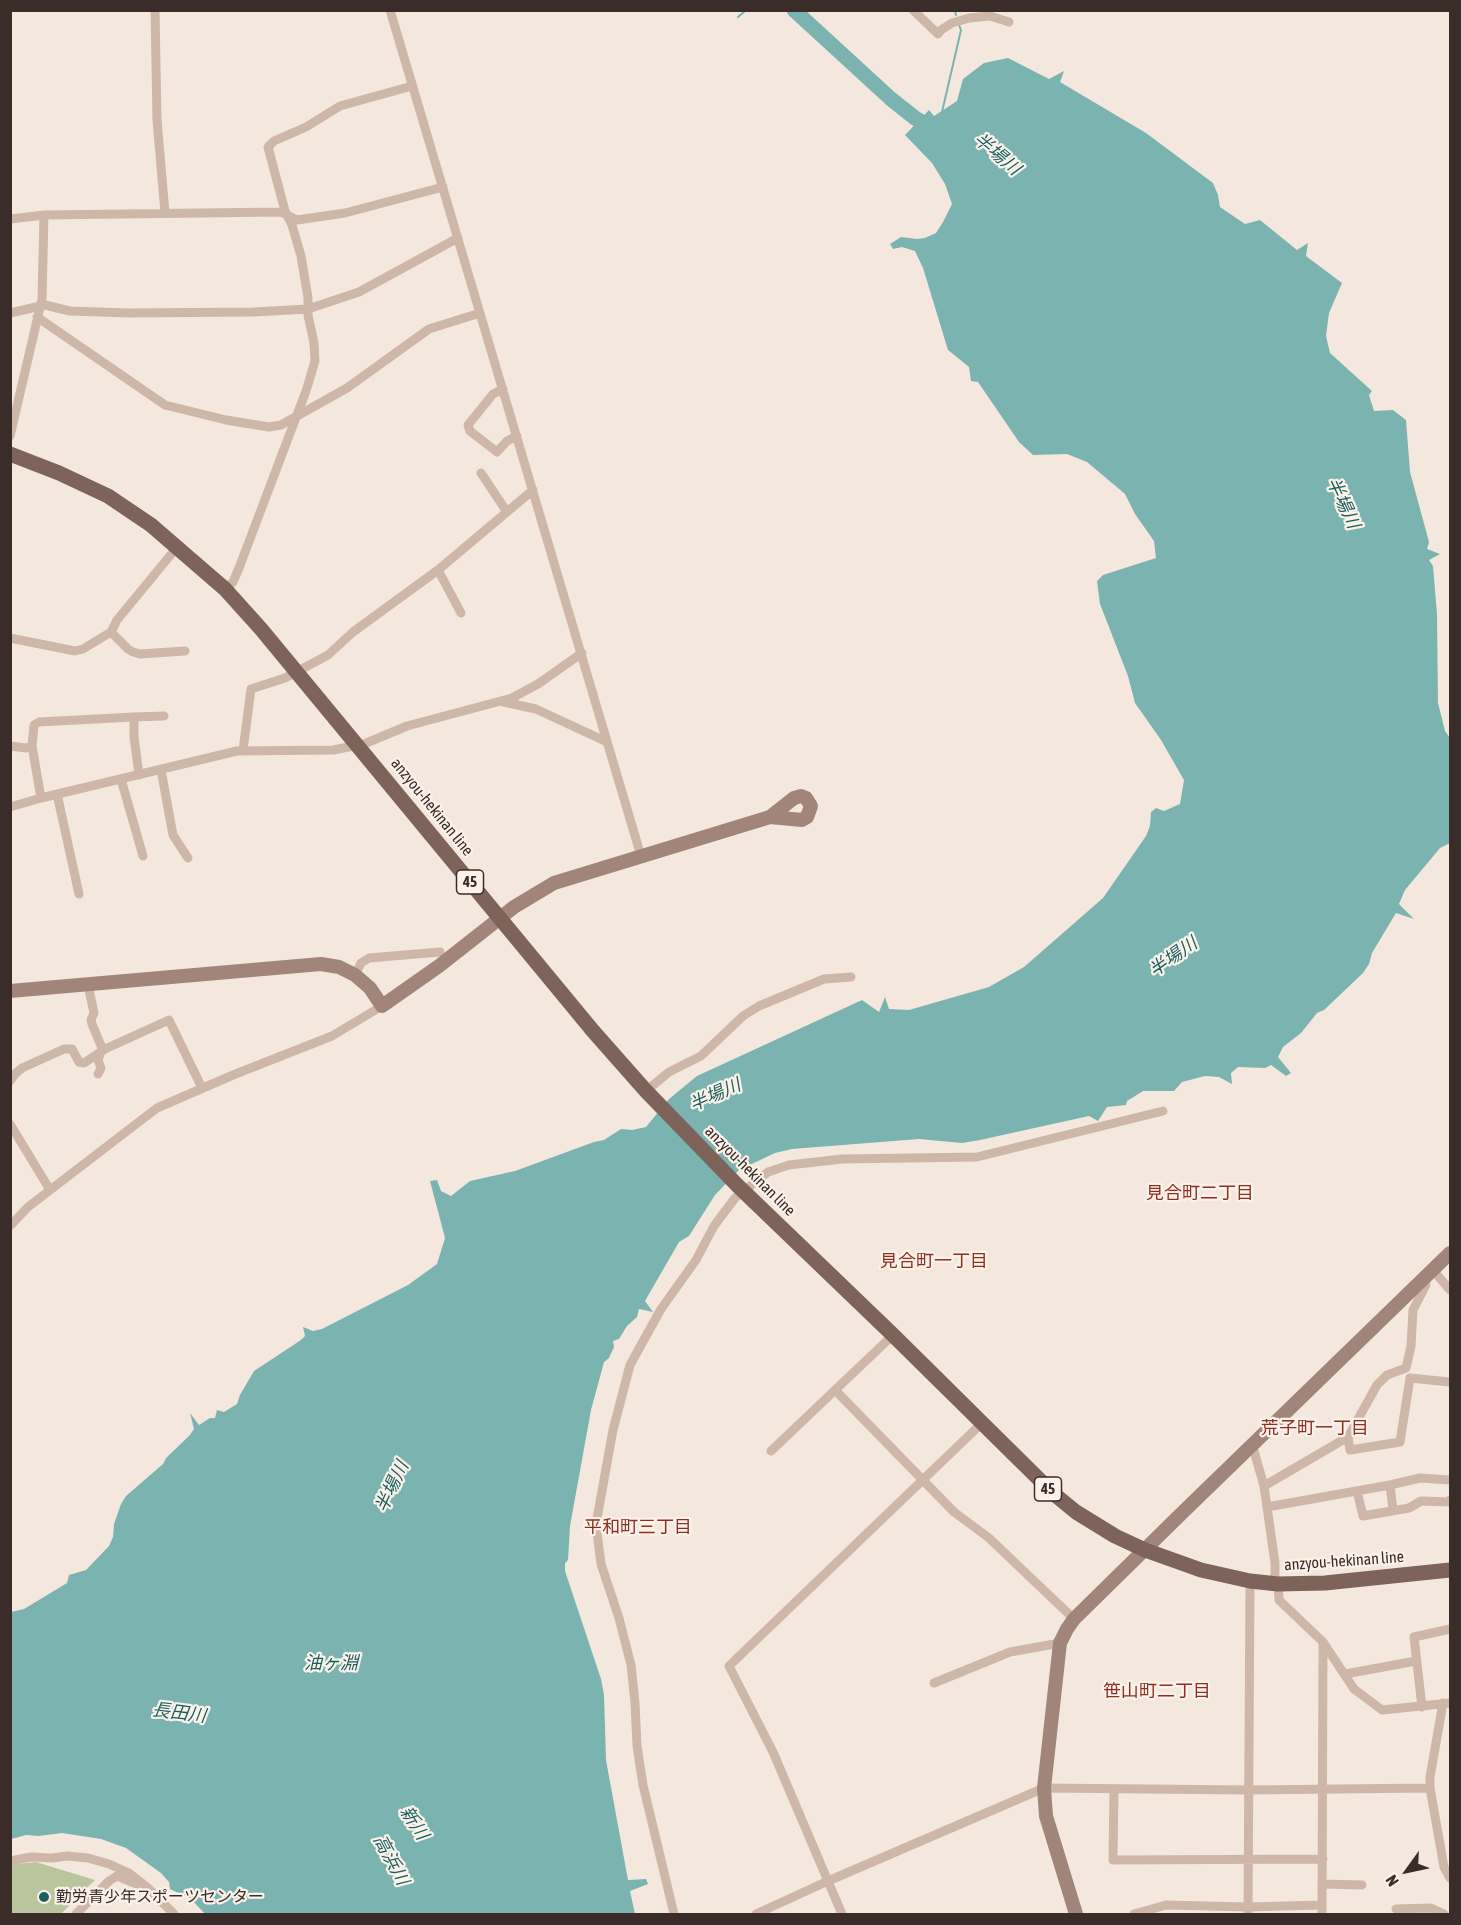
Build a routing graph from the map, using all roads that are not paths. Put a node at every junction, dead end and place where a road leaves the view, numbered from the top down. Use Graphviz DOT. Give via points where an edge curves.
graph roads {
  1 [pos="155,10"];
  2 [pos="390,10"];
  3 [pos="913,10"];
  4 [pos="1008,22"];
  5 [pos="412,86"];
  6 [pos="443,187"];
  7 [pos="165,213"];
  8 [pos="44,215"];
  9 [pos="288,216"];
  10 [pos="10,219"];
  11 [pos="458,238"];
  12 [pos="41,306"];
  13 [pos="308,309"];
  14 [pos="10,313"];
  15 [pos="480,313"];
  16 [pos="37,317"];
  17 [pos="503,389"];
  18 [pos="296,417"];
  19 [pos="10,436"];
  20 [pos="517,436"];
  21 [pos="10,454"];
  22 [pos="481,473"];
  23 [pos="533,490"];
  24 [pos="507,512"];
  25 [pos="178,546"];
  26 [pos="438,570"];
  27 [pos="225,589"];
  28 [pos="460,613"];
  29 [pos="111,632"];
  30 [pos="10,638"];
  31 [pos="185,651"];
  32 [pos="582,653"];
  33 [pos="296,671"];
  34 [pos="500,702"];
  35 [pos="164,716"];
  36 [pos="134,717"];
  37 [pos="608,742"];
  38 [pos="357,745"];
  39 [pos="10,746"];
  40 [pos="32,746"];
  41 [pos="243,750"];
  42 [pos="161,770"];
  43 [pos="139,775"];
  44 [pos="121,779"];
  45 [pos="57,794"];
  46 [pos="41,798"];
  47 [pos="10,807"];
  48 [pos="770,818"];
  49 [pos="143,856"];
  50 [pos="641,856"];
  51 [pos="188,858"];
  52 [pos="79,894"];
  53 [pos="500,918"];
  54 [pos="440,952"];
  55 [pos="355,975"];
  56 [pos="851,977"];
  57 [pos="88,985"];
  58 [pos="10,991"];
  59 [pos="382,1006"];
  60 [pos="102,1053"];
  61 [pos="98,1074"];
  62 [pos="10,1081"];
  63 [pos="202,1088"];
  64 [pos="646,1091"];
  65 [pos="1163,1112"];
  66 [pos="10,1124"];
  67 [pos="741,1188"];
  68 [pos="50,1190"];
  69 [pos="10,1226"];
  70 [pos="1450,1253"];
  71 [pos="1429,1275"];
  72 [pos="1450,1290"];
  73 [pos="893,1335"];
  74 [pos="1450,1382"];
  75 [pos="836,1391"];
  76 [pos="982,1424"];
  77 [pos="1348,1437"];
  78 [pos="1252,1444"];
  79 [pos="771,1451"];
  80 [pos="924,1480"];
  81 [pos="1450,1480"];
  82 [pos="1390,1485"];
  83 [pos="1264,1486"];
  84 [pos="1357,1491"];
  85 [pos="1450,1500"];
  86 [pos="1267,1507"];
  87 [pos="1394,1510"];
  88 [pos="1145,1550"];
  89 [pos="1450,1570"];
  90 [pos="1250,1581"];
  91 [pos="1276,1584"];
  92 [pos="1074,1619"];
  93 [pos="1450,1629"];
  94 [pos="1323,1642"];
  95 [pos="1060,1643"];
  96 [pos="1416,1661"];
  97 [pos="1345,1674"];
  98 [pos="934,1683"];
  99 [pos="1447,1703"];
  100 [pos="1422,1707"];
  101 [pos="1044,1788"];
  102 [pos="1430,1788"];
  103 [pos="1113,1789"];
  104 [pos="1248,1790"];
  105 [pos="1324,1790"];
  106 [pos="1248,1859"];
  107 [pos="1323,1860"];
  108 [pos="10,1861"];
  109 [pos="1450,1878"];
  110 [pos="828,1881"];
  111 [pos="1323,1884"];
  112 [pos="1362,1885"];
  113 [pos="147,1887"];
  114 [pos="1396,1909"];
  115 [pos="1322,1910"];
  116 [pos="1248,1911"];
  117 [pos="76,1914"];
  118 [pos="174,1914"];
  119 [pos="674,1914"];
  120 [pos="756,1914"];
  121 [pos="842,1914"];
  122 [pos="1076,1914"];
  123 [pos="1134,1914"];
  124 [pos="1444,1914"];
  1 -- 7 [label="street" via="157,120"];
  2 -- 5 [label="street"];
  3 -- 4 [label="street" via="938,34 952,23 969,18 990,16"];
  5 -- 6 [label="street"];
  5 -- 9 [label="street" via="340,106 270,143 269,152"];
  6 -- 9 [label="street" via="345,213 297,220"];
  6 -- 11 [label="street"];
  7 -- 8 [label="street"];
  7 -- 9 [label="street" via="281,212"];
  8 -- 10 [label="street"];
  8 -- 12 [label="street"];
  9 -- 13 [label="street" via="301,256"];
  11 -- 13 [label="street" via="359,291"];
  11 -- 15 [label="street"];
  12 -- 13 [label="street" via="128,313"];
  12 -- 14 [label="street"];
  12 -- 16 [label="street"];
  13 -- 18 [label="street" via="315,361"];
  15 -- 17 [label="street"];
  15 -- 18 [label="street" via="429,329 347,388"];
  16 -- 18 [label="street" via="165,405 257,426 275,427"];
  16 -- 19 [label="street"];
  17 -- 20 [label="street"];
  17 -- 20 [label="street" via="493,394 468,425 470,431 497,452"];
  18 -- 27 [label="street" via="239,568"];
  20 -- 23 [label="street"];
  21 -- 25 [label="main road, anzyou-hekinan line / 45" via="108,496"];
  22 -- 24 [label="street"];
  23 -- 24 [label="street"];
  23 -- 32 [label="street"];
  24 -- 26 [label="street"];
  25 -- 27 [label="main road, anzyou-hekinan line / 45"];
  25 -- 29 [label="street"];
  26 -- 28 [label="street"];
  26 -- 33 [label="street" via="328,655"];
  27 -- 33 [label="main road, anzyou-hekinan line / 45"];
  29 -- 30 [label="street" via="75,651"];
  29 -- 31 [label="street" via="128,649 140,654"];
  32 -- 34 [label="street" via="531,689"];
  32 -- 37 [label="street"];
  33 -- 38 [label="main road, anzyou-hekinan line / 45"];
  33 -- 41 [label="street" via="251,689"];
  34 -- 37 [label="street" via="536,709"];
  34 -- 38 [label="street" via="401,728"];
  35 -- 36 [label="street"];
  36 -- 40 [label="street" via="39,722 34,725"];
  36 -- 43 [label="street"];
  37 -- 50 [label="street"];
  38 -- 41 [label="street" via="333,750"];
  38 -- 53 [label="main road, anzyou-hekinan line / 45"];
  39 -- 40 [label="street"];
  40 -- 46 [label="street"];
  41 -- 42 [label="street"];
  42 -- 43 [label="street"];
  42 -- 51 [label="street" via="173,835"];
  43 -- 44 [label="street"];
  44 -- 45 [label="street"];
  44 -- 49 [label="street"];
  45 -- 46 [label="street"];
  45 -- 52 [label="street"];
  46 -- 47 [label="street"];
  48 -- 50 [label="street"];
  50 -- 53 [label="street" via="554,883"];
  53 -- 59 [label="street"];
  53 -- 64 [label="main road, anzyou-hekinan line / 45"];
  54 -- 55 [label="street" via="369,958"];
  55 -- 57 [label="street" via="321,964"];
  55 -- 59 [label="street"];
  56 -- 64 [label="street" via="824,979 759,1006 701,1056 669,1072"];
  57 -- 58 [label="street"];
  57 -- 60 [label="street" via="94,1013 91,1020"];
  59 -- 63 [label="street" via="332,1036"];
  60 -- 61 [label="street"];
  60 -- 62 [label="street" via="84,1063 79,1062 72,1049 64,1049 22,1068"];
  60 -- 63 [label="street" via="169,1020"];
  63 -- 68 [label="street" via="157,1108"];
  64 -- 67 [label="main road, anzyou-hekinan line / 45"];
  65 -- 67 [label="street" via="977,1157 842,1159 789,1165"];
  66 -- 68 [label="street"];
  67 -- 73 [label="main road, anzyou-hekinan line / 45"];
  67 -- 119 [label="street" via="661,1309 630,1365 613,1430 596,1524 601,1564 631,1665 643,1785"];
  68 -- 69 [label="street"];
  70 -- 71 [label="street"];
  71 -- 72 [label="street"];
  71 -- 77 [label="street" via="1413,1310 1406,1368 1388,1375 1377,1385"];
  71 -- 78 [label="street"];
  73 -- 75 [label="street"];
  73 -- 76 [label="main road, anzyou-hekinan line / 45"];
  74 -- 77 [label="street" via="1410,1378 1400,1442 1350,1450"];
  75 -- 79 [label="street"];
  75 -- 80 [label="street"];
  76 -- 80 [label="street"];
  76 -- 88 [label="main road, anzyou-hekinan line / 45" via="1076,1512"];
  77 -- 83 [label="street"];
  78 -- 83 [label="street"];
  78 -- 88 [label="street"];
  80 -- 92 [label="street" via="954,1512 989,1538"];
  80 -- 110 [label="street" via="729,1666 773,1752"];
  81 -- 82 [label="street" via="1420,1478"];
  82 -- 84 [label="street"];
  82 -- 87 [label="street"];
  83 -- 86 [label="street"];
  84 -- 86 [label="street"];
  84 -- 87 [label="street" via="1363,1516"];
  85 -- 87 [label="street" via="1421,1501"];
  86 -- 91 [label="street"];
  88 -- 90 [label="main road, anzyou-hekinan line / 45" via="1201,1570"];
  88 -- 92 [label="street"];
  89 -- 91 [label="main road, anzyou-hekinan line / 45"];
  90 -- 91 [label="main road, anzyou-hekinan line / 45"];
  90 -- 104 [label="street"];
  91 -- 94 [label="street" via="1279,1600"];
  92 -- 95 [label="street"];
  93 -- 96 [label="street" via="1414,1637"];
  94 -- 97 [label="street"];
  94 -- 105 [label="street"];
  95 -- 98 [label="street" via="1010,1652"];
  95 -- 101 [label="street"];
  96 -- 97 [label="street"];
  96 -- 100 [label="street"];
  97 -- 100 [label="street" via="1354,1689 1382,1710"];
  99 -- 100 [label="street"];
  99 -- 102 [label="street"];
  101 -- 103 [label="street"];
  101 -- 110 [label="street"];
  101 -- 122 [label="street" via="1046,1816"];
  102 -- 105 [label="street"];
  102 -- 109 [label="street" via="1444,1867"];
  103 -- 104 [label="street"];
  103 -- 106 [label="street" via="1113,1860"];
  104 -- 105 [label="street"];
  104 -- 106 [label="street"];
  105 -- 107 [label="street"];
  106 -- 107 [label="street"];
  106 -- 116 [label="street"];
  107 -- 111 [label="street"];
  108 -- 113 [label="street" via="31,1857 88,1858 129,1873"];
  110 -- 120 [label="street"];
  110 -- 121 [label="street"];
  111 -- 112 [label="street"];
  111 -- 115 [label="street"];
  113 -- 117 [label="street" via="117,1876"];
  113 -- 118 [label="street"];
  114 -- 124 [label="street" via="1431,1908"];
  115 -- 116 [label="street"];
  116 -- 123 [label="street" via="1166,1905"];
}
